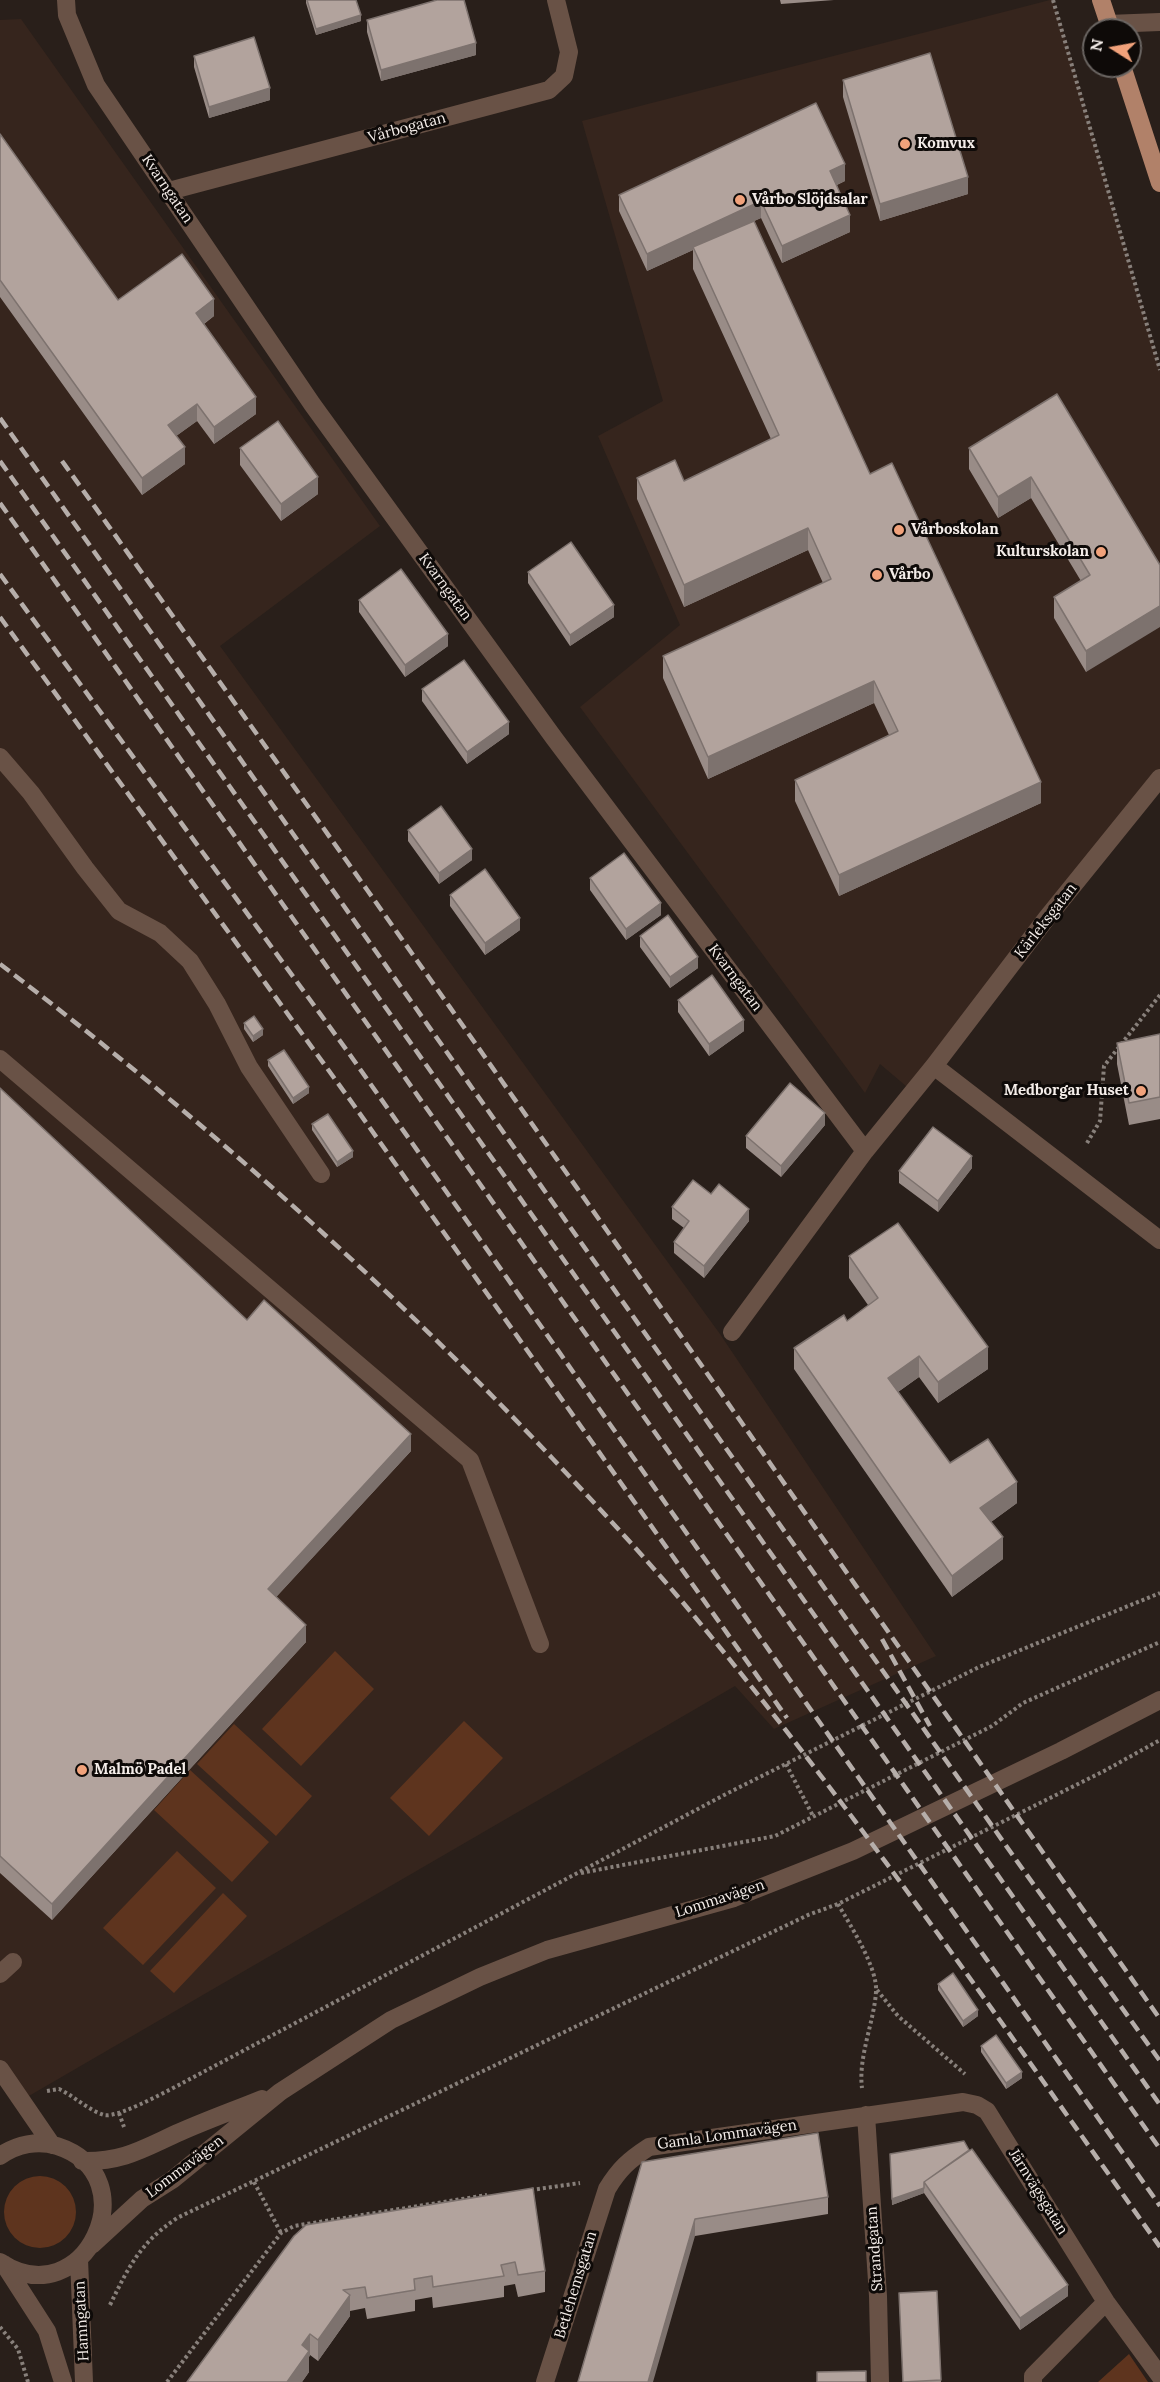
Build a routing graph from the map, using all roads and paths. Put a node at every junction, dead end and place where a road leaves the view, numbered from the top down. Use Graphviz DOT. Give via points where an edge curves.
graph roads {
  1 [pos="66,0"];
  2 [pos="556,0"];
  3 [pos="1053,0"];
  4 [pos="1101,0"];
  5 [pos="1107,18"];
  6 [pos="1160,22"];
  7 [pos="1142,24"];
  8 [pos="1126,78"];
  9 [pos="1160,183"];
  10 [pos="169,191"];
  11 [pos="1160,370"];
  12 [pos="0,757"];
  13 [pos="1160,778"];
  14 [pos="1160,995"];
  15 [pos="0,1059"];
  16 [pos="934,1066"];
  17 [pos="1087,1143"];
  18 [pos="865,1151"];
  19 [pos="321,1174"];
  20 [pos="1160,1240"];
  21 [pos="732,1332"];
  22 [pos="1160,1593"];
  23 [pos="1160,1642"];
  24 [pos="540,1644"];
  25 [pos="1160,1700"];
  26 [pos="1160,1740"];
  27 [pos="786,1764"];
  28 [pos="813,1816"];
  29 [pos="577,1874"];
  30 [pos="838,1904"];
  31 [pos="877,1990"];
  32 [pos="0,2069"];
  33 [pos="280,2092"];
  34 [pos="22,2100"];
  35 [pos="977,2105"];
  36 [pos="866,2115"];
  37 [pos="52,2145"];
  38 [pos="0,2156"];
  39 [pos="82,2161"];
  40 [pos="254,2182"];
  41 [pos="610,2184"];
  42 [pos="521,2191"];
  43 [pos="498,2194"];
  44 [pos="281,2233"];
  45 [pos="92,2245"];
  46 [pos="79,2259"];
  47 [pos="2,2263"];
  48 [pos="1106,2302"];
  49 [pos="110,2305"];
  50 [pos="0,2327"];
  51 [pos="1160,2376"];
  52 [pos="28,2382"];
  53 [pos="63,2382"];
  54 [pos="84,2382"];
  55 [pos="167,2382"];
  56 [pos="546,2382"];
  57 [pos="880,2382"];
  58 [pos="1033,2382"];
  1 -- 10 [label="street, Kvarngatan" via="67,15 96,85"];
  2 -- 10 [label="street, Vårbogatan" via="569,51 564,76 549,90"];
  3 -- 11 [label="path"];
  4 -- 5 [label="main road"];
  6 -- 7 [label="street"];
  8 -- 9 [label="main road"];
  10 -- 18 [label="street, Kvarngatan" via="312,404 554,738"];
  12 -- 19 [label="street" via="119,911 160,933 190,961 249,1067"];
  13 -- 16 [label="street, Kärleksgatan"];
  14 -- 17 [label="path" via="1104,1066 1100,1121"];
  15 -- 24 [label="street" via="470,1460"];
  16 -- 18 [label="street, Kärleksgatan"];
  16 -- 20 [label="street"];
  18 -- 21 [label="street, Kärleksgatan"];
  22 -- 27 [label="path" via="979,1667"];
  23 -- 28 [label="path" via="1023,1703 992,1726"];
  25 -- 33 [label="street, Lommavägen" via="853,1851 734,1898 547,1950 480,1977 391,2020"];
  26 -- 30 [label="path"];
  27 -- 28 [label="path"];
  27 -- 29 [label="path"];
  28 -- 29 [label="path" via="775,1836"];
  29 -- 34 [label="path" via="207,2070 112,2116 59,2089"];
  30 -- 31 [label="path" via="866,1953"];
  30 -- 40 [label="path"];
  31 -- 35 [label="path" via="898,2016 965,2073"];
  31 -- 36 [label="path" via="861,2082"];
  32 -- 34 [label="street"];
  33 -- 39 [label="street, Lommavägen" via="133,2154"];
  33 -- 45 [label="street, Lommavägen" via="172,2180 142,2199"];
  34 -- 37 [label="street"];
  35 -- 36 [label="street" via="963,2102"];
  35 -- 48 [label="street, Järnvägsgatan" via="993,2119"];
  36 -- 41 [label="street, Gamla Lommavägen" via="649,2147 624,2165"];
  36 -- 57 [label="street, Strandgatan"];
  37 -- 38 [label="street, Lommavägen" via="27,2144"];
  37 -- 39 [label="street, Lommavägen"];
  39 -- 45 [label="street, Lommavägen" via="96,2179 103,2201 102,2224"];
  40 -- 44 [label="path"];
  40 -- 49 [label="path" via="160,2229 129,2266"];
  41 -- 42 [label="path"];
  41 -- 56 [label="street, Betlehemsgatan"];
  43 -- 44 [label="path" via="294,2226"];
  44 -- 55 [label="path"];
  45 -- 46 [label="street, Lommavägen"];
  46 -- 47 [label="street, Lommavägen" via="47,2273 29,2273"];
  46 -- 54 [label="street, Hamngatan"];
  47 -- 53 [label="street, Hamngatan" via="47,2331"];
  48 -- 51 [label="street, Järnvägsgatan"];
  48 -- 58 [label="street" via="1033,2376"];
  50 -- 52 [label="path" via="18,2349"];
}
